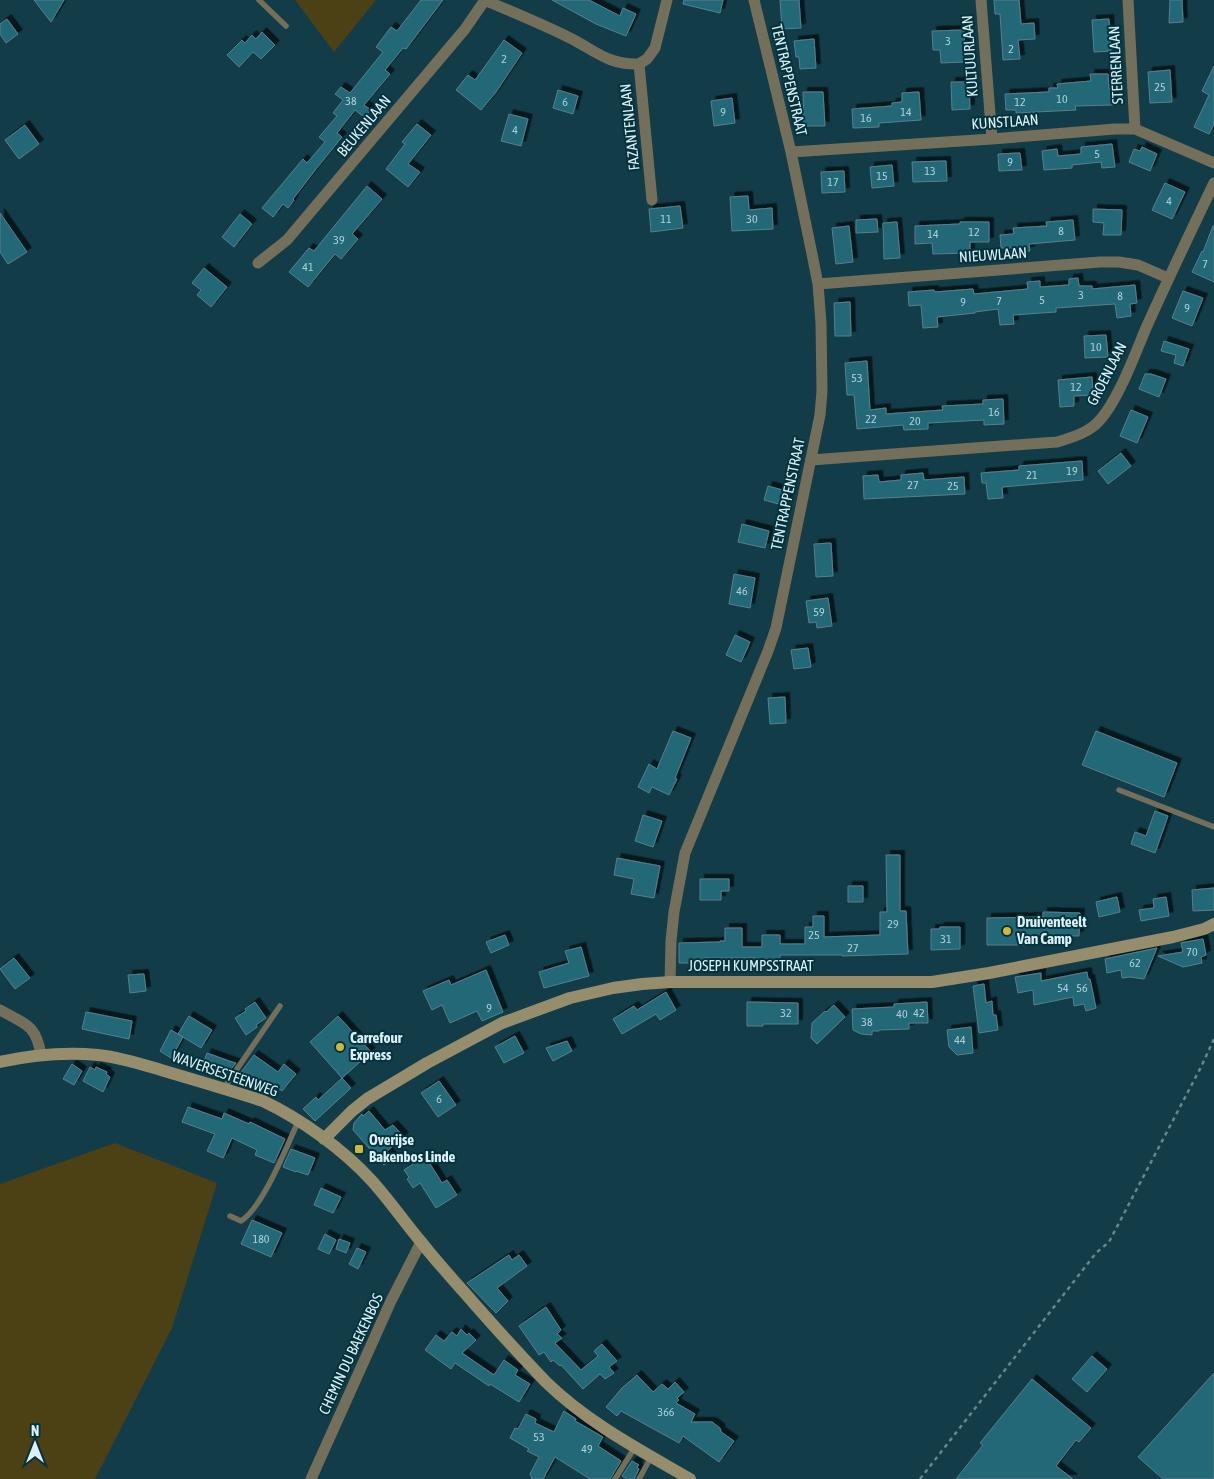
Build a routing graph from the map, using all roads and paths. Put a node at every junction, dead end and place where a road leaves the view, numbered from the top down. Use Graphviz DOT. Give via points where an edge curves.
graph roads {
  1 [pos="259,0"];
  2 [pos="484,0"];
  3 [pos="667,0"];
  4 [pos="754,0"];
  5 [pos="981,0"];
  6 [pos="1128,0"];
  7 [pos="286,26"];
  8 [pos="639,64"];
  9 [pos="1135,129"];
  10 [pos="992,139"];
  11 [pos="791,152"];
  12 [pos="1214,163"];
  13 [pos="1214,183"];
  14 [pos="652,200"];
  15 [pos="258,263"];
  16 [pos="1168,278"];
  17 [pos="818,284"];
  18 [pos="811,460"];
  19 [pos="1119,790"];
  20 [pos="1214,827"];
  21 [pos="1214,924"];
  22 [pos="670,982"];
  23 [pos="280,1006"];
  24 [pos="0,1010"];
  25 [pos="1214,1039"];
  26 [pos="41,1055"];
  27 [pos="0,1062"];
  28 [pos="224,1088"];
  29 [pos="298,1122"];
  30 [pos="324,1139"];
  31 [pos="230,1216"];
  32 [pos="420,1241"];
  33 [pos="635,1447"];
  34 [pos="651,1456"];
  35 [pos="311,1479"];
  36 [pos="615,1479"];
  37 [pos="639,1479"];
  38 [pos="690,1479"];
  39 [pos="920,1479"];
  1 -- 7 [label="lane"];
  2 -- 8 [label="street" via="571,39 611,61"];
  2 -- 15 [label="street, BEUKENLAAN" via="465,29 287,240"];
  3 -- 8 [label="street, FAZANTENLAAN" via="655,48"];
  4 -- 11 [label="street, TENTRAPPENSTRAAT"];
  5 -- 10 [label="street, KULTUURLAAN"];
  6 -- 9 [label="street, STERRENLAAN"];
  8 -- 14 [label="street, FAZANTENLAAN"];
  9 -- 10 [label="street, KUNSTLAAN"];
  9 -- 12 [label="street, KUNSTLAAN"];
  10 -- 11 [label="street, KUNSTLAAN"];
  11 -- 17 [label="street, TENTRAPPENSTRAAT"];
  13 -- 16 [label="street, GROENLAAN"];
  16 -- 17 [label="street, NIEUWLAAN" via="1138,265 1100,262"];
  16 -- 18 [label="street, GROENLAAN" via="1108,410 1095,425 1077,436 1057,442"];
  17 -- 18 [label="street, TENTRAPPENSTRAAT" via="822,391"];
  18 -- 22 [label="street, TENTRAPPENSTRAAT" via="776,628 685,852 674,912"];
  19 -- 20 [label="lane"];
  21 -- 22 [label="street, JOSEPH KUMPSSTRAAT" via="1173,937 989,974 932,982"];
  22 -- 30 [label="street, JOSEPH KUMPSSTRAAT" via="613,988 570,998 502,1023 367,1099"];
  23 -- 28 [label="lane"];
  24 -- 26 [label="street" via="30,1028 37,1038"];
  25 -- 39 [label="path" via="1109,1242 1096,1253"];
  26 -- 27 [label="street, WAVERSESTEENWEG"];
  26 -- 28 [label="street, WAVERSESTEENWEG" via="100,1055"];
  28 -- 29 [label="street, WAVERSESTEENWEG" via="263,1101"];
  29 -- 30 [label="street, WAVERSESTEENWEG"];
  29 -- 31 [label="lane" via="255,1208 241,1221"];
  30 -- 32 [label="street, WAVERSESTEENWEG" via="373,1182"];
  32 -- 33 [label="street, WAVERSESTEENWEG" via="546,1382 572,1405"];
  32 -- 35 [label="street, CHEMIN DU BAEKENBOS"];
  33 -- 34 [label="street, WAVERSESTEENWEG"];
  33 -- 36 [label="lane"];
  34 -- 37 [label="lane"];
  34 -- 38 [label="street, WAVERSESTEENWEG"];
}
